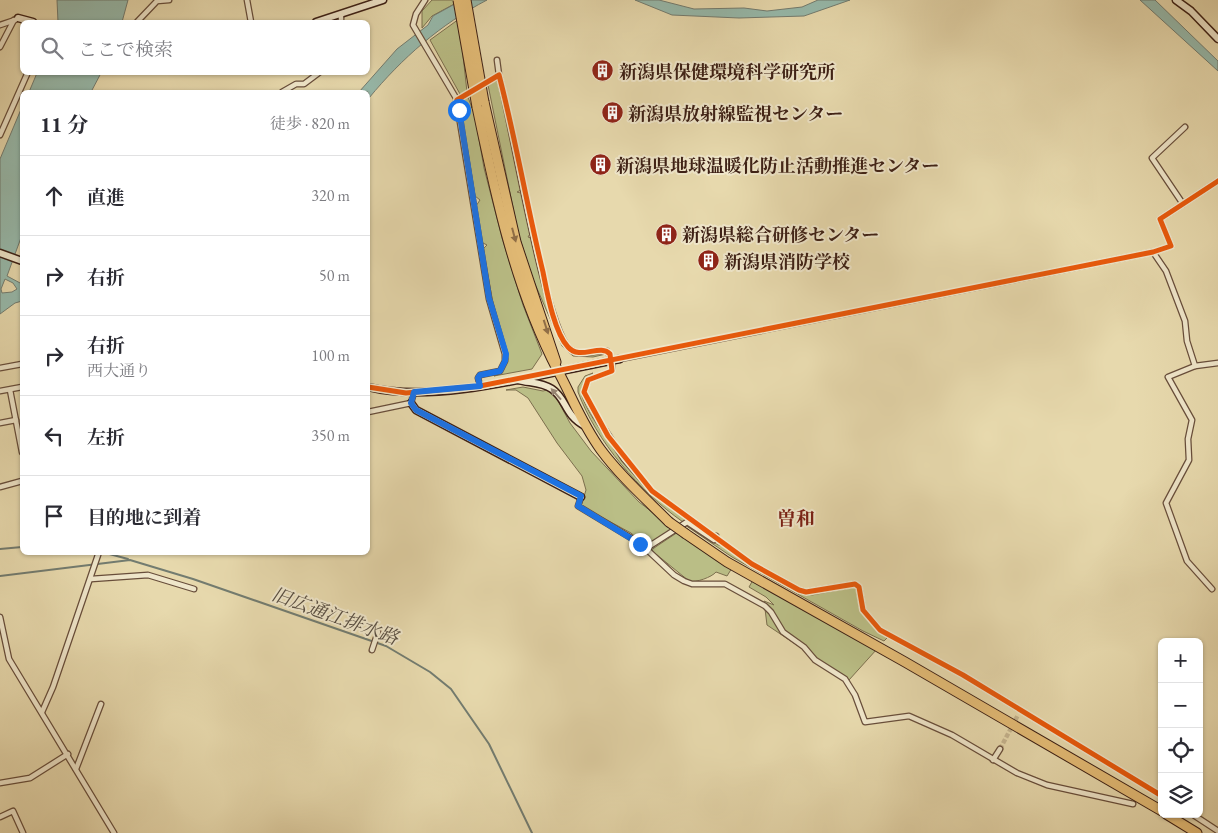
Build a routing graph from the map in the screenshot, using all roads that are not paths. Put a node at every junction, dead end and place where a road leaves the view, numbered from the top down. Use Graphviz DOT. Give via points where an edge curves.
graph roads {
  1 [pos="170,0"];
  2 [pos="247,0"];
  3 [pos="384,0"];
  4 [pos="425,0"];
  5 [pos="458,0"];
  6 [pos="466,0"];
  7 [pos="1176,0"];
  8 [pos="340,14"];
  9 [pos="16,19"];
  10 [pos="22,20"];
  11 [pos="140,20"];
  12 [pos="251,20"];
  13 [pos="322,20"];
  14 [pos="341,20"];
  15 [pos="0,25"];
  16 [pos="1218,39"];
  17 [pos="0,47"];
  18 [pos="497,60"];
  19 [pos="27,75"];
  20 [pos="316,75"];
  21 [pos="499,75"];
  22 [pos="20,90"];
  23 [pos="20,90"];
  24 [pos="286,90"];
  25 [pos="457,100"];
  26 [pos="481,105"];
  27 [pos="1185,127"];
  28 [pos="0,135"];
  29 [pos="1218,181"];
  30 [pos="1183,204"];
  31 [pos="1153,252"];
  32 [pos="0,253"];
  33 [pos="20,260"];
  34 [pos="620,359"];
  35 [pos="612,360"];
  36 [pos="1218,363"];
  37 [pos="20,364"];
  38 [pos="1195,366"];
  39 [pos="0,368"];
  40 [pos="559,371"];
  41 [pos="516,379"];
  42 [pos="480,386"];
  43 [pos="370,387"];
  44 [pos="20,388"];
  45 [pos="10,390"];
  46 [pos="0,391"];
  47 [pos="414,392"];
  48 [pos="411,403"];
  49 [pos="370,412"];
  50 [pos="16,420"];
  51 [pos="0,423"];
  52 [pos="585,426"];
  53 [pos="20,441"];
  54 [pos="20,482"];
  55 [pos="0,487"];
  56 [pos="581,496"];
  57 [pos="716,536"];
  58 [pos="646,549"];
  59 [pos="98,555"];
  60 [pos="92,577"];
  61 [pos="194,589"];
  62 [pos="1212,589"];
  63 [pos="0,617"];
  64 [pos="378,632"];
  65 [pos="372,650"];
  66 [pos="101,704"];
  67 [pos="1023,711"];
  68 [pos="42,712"];
  69 [pos="1018,715"];
  70 [pos="1000,749"];
  71 [pos="68,754"];
  72 [pos="993,760"];
  73 [pos="76,769"];
  74 [pos="0,783"];
  75 [pos="1158,794"];
  76 [pos="1133,804"];
  77 [pos="1158,809"];
  78 [pos="0,817"];
  79 [pos="1173,818"];
  80 [pos="1198,818"];
  81 [pos="111,830"];
  82 [pos="1218,830"];
  83 [pos="23,833"];
  84 [pos="114,833"];
  85 [pos="1197,833"];
  1 -- 11 [label="street" via="156,1"];
  2 -- 12 [label="street"];
  3 -- 8 [label="street"];
  4 -- 25 [label="street" via="413,25"];
  5 -- 26 [label="highway, bridge"];
  6 -- 26 [label="highway, bridge"];
  7 -- 16 [label="street"];
  8 -- 13 [label="street"];
  8 -- 14 [label="street"];
  9 -- 10 [label="street"];
  9 -- 15 [label="street"];
  9 -- 17 [label="street"];
  18 -- 21 [label="street"];
  19 -- 22 [label="street"];
  20 -- 24 [label="street" via="304,84"];
  21 -- 25 [label="street"];
  21 -- 35 [label="street" via="547,291 564,342 582,354 606,351"];
  23 -- 28 [label="street"];
  25 -- 42 [label="street" via="489,298 506,354 500,371 480,375"];
  26 -- 40 [label="highway, one-way" via="516,242"];
  26 -- 40 [label="highway" via="496,198 521,288 546,349"];
  27 -- 30 [label="street" via="1152,158"];
  29 -- 30 [label="street"];
  30 -- 31 [label="street" via="1160,219 1171,246"];
  31 -- 34 [label="street"];
  31 -- 38 [label="street" via="1166,271 1185,321"];
  32 -- 33 [label="street"];
  34 -- 35 [label="street"];
  35 -- 40 [label="street"];
  35 -- 57 [label="street" via="612,371 593,376 584,385 584,392 596,416 624,459 652,491"];
  36 -- 38 [label="street"];
  37 -- 39 [label="street"];
  38 -- 62 [label="street" via="1168,377 1192,420 1188,439 1189,460 1166,503 1187,561"];
  40 -- 41 [label="street"];
  40 -- 52 [label="highway"];
  41 -- 42 [label="street"];
  52 -- 41 [label="street, one-way" via="570,415 552,389"];
  42 -- 47 [label="street"];
  43 -- 47 [label="street"];
  44 -- 45 [label="street"];
  45 -- 46 [label="street"];
  45 -- 50 [label="street"];
  47 -- 48 [label="street"];
  48 -- 49 [label="street"];
  48 -- 56 [label="street" via="416,410"];
  50 -- 51 [label="street"];
  50 -- 53 [label="street"];
  52 -- 77 [label="highway, bridge" via="630,485 669,522 727,562"];
  54 -- 55 [label="street"];
  56 -- 58 [label="street" via="578,506"];
  57 -- 58 [label="street" via="714,540 687,522"];
  57 -- 67 [label="street" via="752,564 799,590 806,592 855,584 859,587 863,610 880,630"];
  58 -- 72 [label="street" via="684,581 726,584 765,606 783,632 804,647 815,660 845,679 865,722 909,716 952,735"];
  59 -- 60 [label="street"];
  60 -- 61 [label="street" via="148,576"];
  60 -- 68 [label="street"];
  63 -- 68 [label="street" via="9,659"];
  64 -- 65 [label="street"];
  66 -- 73 [label="street"];
  67 -- 69 [label="street"];
  67 -- 75 [label="street"];
  68 -- 71 [label="street"];
  70 -- 72 [label="street"];
  71 -- 73 [label="street"];
  71 -- 74 [label="street" via="30,778"];
  72 -- 76 [label="street" via="1047,785"];
  73 -- 81 [label="street"];
  78 -- 83 [label="street" via="13,811"];
  79 -- 85 [label="highway"];
  80 -- 82 [label="street"];
  81 -- 84 [label="street"];
}
